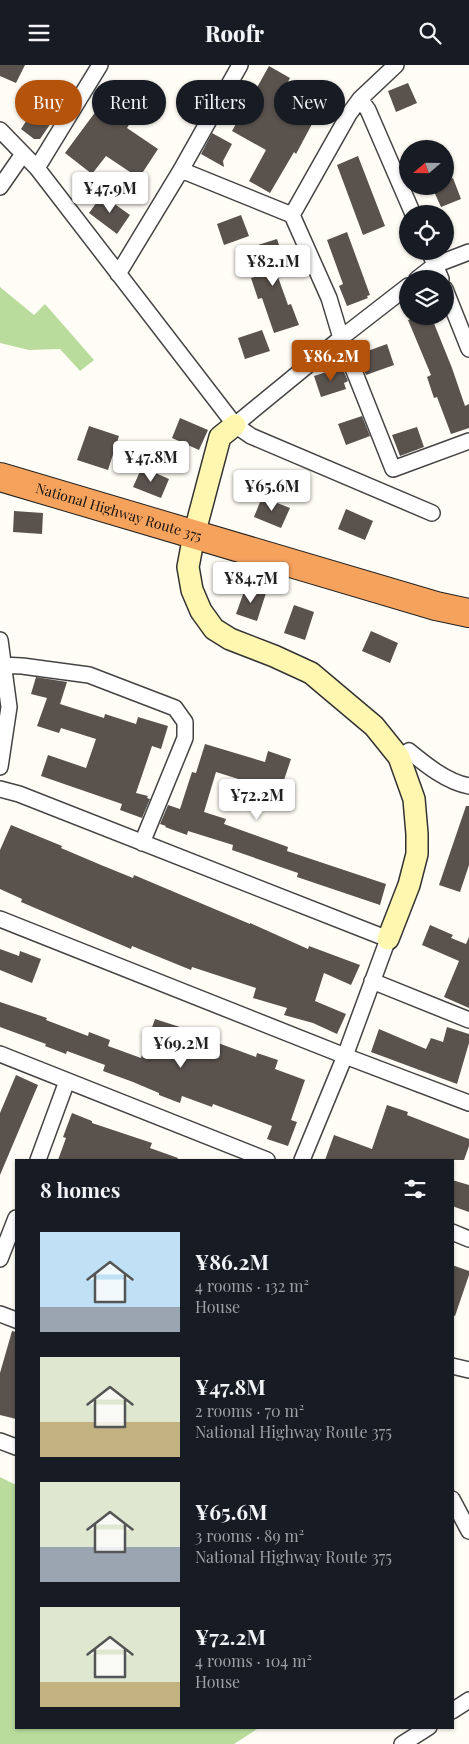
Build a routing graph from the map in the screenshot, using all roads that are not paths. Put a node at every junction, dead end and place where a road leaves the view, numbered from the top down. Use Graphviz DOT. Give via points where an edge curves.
graph roads {
  1 [pos="100,65"];
  2 [pos="240,65"];
  3 [pos="396,65"];
  4 [pos="360,99"];
  5 [pos="0,130"];
  6 [pos="23,153"];
  7 [pos="37,168"];
  8 [pos="180,170"];
  9 [pos="0,187"];
  10 [pos="409,205"];
  11 [pos="292,215"];
  12 [pos="469,252"];
  13 [pos="435,265"];
  14 [pos="118,274"];
  15 [pos="399,293"];
  16 [pos="454,312"];
  17 [pos="341,337"];
  18 [pos="469,349"];
  19 [pos="235,425"];
  20 [pos="469,441"];
  21 [pos="0,477"];
  22 [pos="432,513"];
  23 [pos="194,535"];
  24 [pos="469,613"];
  25 [pos="0,640"];
  26 [pos="2,665"];
  27 [pos="399,757"];
  28 [pos="0,767"];
  29 [pos="469,786"];
  30 [pos="0,789"];
  31 [pos="142,843"];
  32 [pos="0,919"];
  33 [pos="388,939"];
  34 [pos="372,981"];
  35 [pos="469,1020"];
  36 [pos="0,1054"];
  37 [pos="345,1056"];
  38 [pos="67,1081"];
  39 [pos="469,1103"];
  40 [pos="38,1159"];
  41 [pos="264,1159"];
  42 [pos="302,1159"];
  43 [pos="15,1221"];
  44 [pos="454,1233"];
  45 [pos="469,1239"];
  46 [pos="0,1259"];
  47 [pos="0,1314"];
  48 [pos="15,1320"];
  49 [pos="454,1367"];
  50 [pos="469,1371"];
  51 [pos="0,1441"];
  52 [pos="15,1447"];
  53 [pos="454,1503"];
  54 [pos="469,1531"];
  55 [pos="469,1700"];
  56 [pos="454,1710"];
  57 [pos="426,1729"];
  58 [pos="402,1744"];
  1 -- 7 [label="street"];
  2 -- 8 [label="street"];
  3 -- 4 [label="street"];
  4 -- 10 [label="street" via="368,110"];
  4 -- 11 [label="street"];
  5 -- 6 [label="street"];
  6 -- 7 [label="street"];
  6 -- 9 [label="street"];
  7 -- 14 [label="street"];
  8 -- 11 [label="street"];
  8 -- 14 [label="street"];
  11 -- 17 [label="street" via="329,298"];
  12 -- 13 [label="street"];
  14 -- 19 [label="street"];
  15 -- 17 [label="street"];
  16 -- 18 [label="street"];
  17 -- 19 [label="street"];
  17 -- 20 [label="street" via="393,469"];
  19 -- 22 [label="street" via="251,436"];
  19 -- 23 [label="street" via="220,437"];
  21 -- 23 [label="highway, National Highway Route 375"];
  23 -- 24 [label="highway, National Highway Route 375"];
  23 -- 27 [label="street" via="188,567 192,590 200,611 214,629 311,673 374,726"];
  25 -- 26 [label="street"];
  26 -- 28 [label="street" via="8,707"];
  26 -- 31 [label="street" via="89,675 175,708 185,722 185,738"];
  27 -- 29 [label="street" via="408,751 431,768"];
  27 -- 33 [label="street" via="414,799 417,854"];
  30 -- 31 [label="street"];
  31 -- 33 [label="street"];
  32 -- 37 [label="street"];
  33 -- 34 [label="street"];
  34 -- 35 [label="street"];
  34 -- 37 [label="street"];
  36 -- 38 [label="street"];
  37 -- 39 [label="street"];
  37 -- 42 [label="street"];
  38 -- 40 [label="street"];
  38 -- 41 [label="street"];
  43 -- 46 [label="street"];
  44 -- 45 [label="street"];
  47 -- 48 [label="street"];
  49 -- 50 [label="street"];
  51 -- 52 [label="street"];
  53 -- 54 [label="street"];
  55 -- 56 [label="street"];
  57 -- 58 [label="street"];
}
